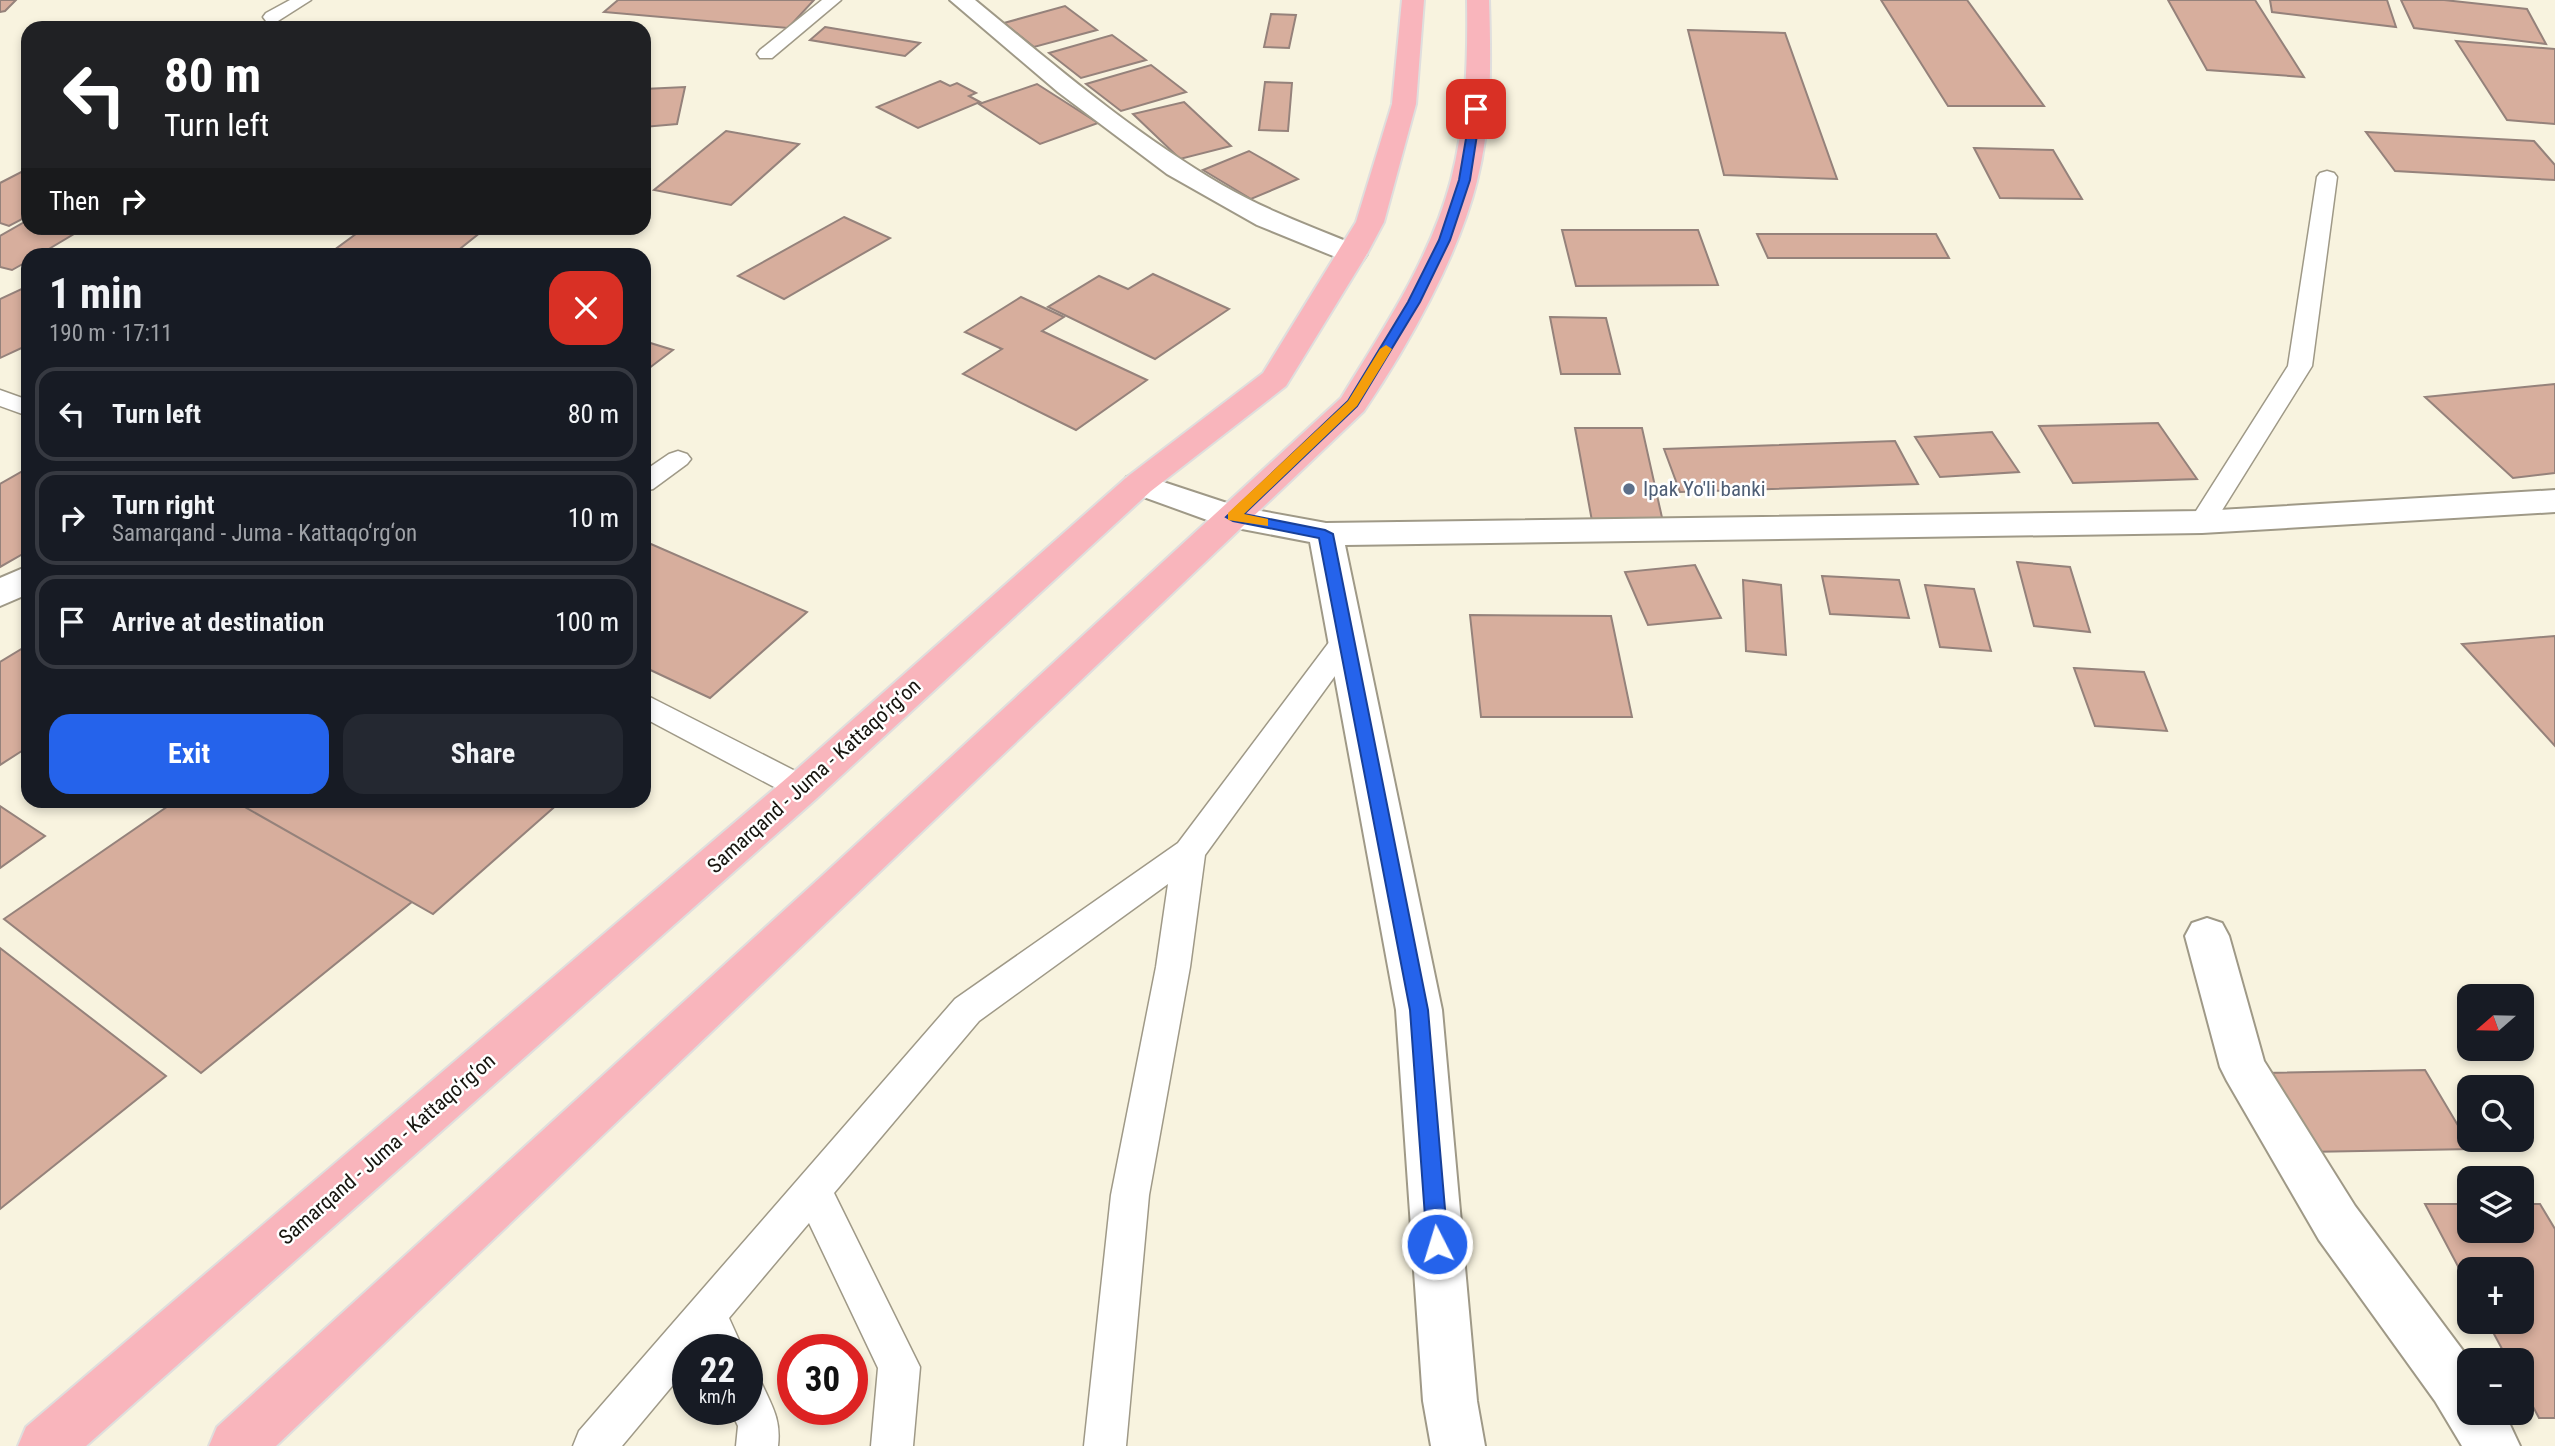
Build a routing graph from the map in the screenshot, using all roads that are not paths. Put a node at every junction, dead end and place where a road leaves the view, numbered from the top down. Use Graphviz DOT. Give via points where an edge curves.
graph roads {
  1 [pos="302,0"];
  2 [pos="832,0"];
  3 [pos="961,0"];
  4 [pos="1413,0"];
  5 [pos="1478,0"];
  6 [pos="272,17"];
  7 [pos="766,54"];
  8 [pos="2327,177"];
  9 [pos="1353,254"];
  10 [pos="0,397"];
  11 [pos="21,406"];
  12 [pos="678,459"];
  13 [pos="651,478"];
  14 [pos="1139,484"];
  15 [pos="2555,501"];
  16 [pos="1233,517"];
  17 [pos="2202,522"];
  18 [pos="1325,534"];
  19 [pos="21,582"];
  20 [pos="0,594"];
  21 [pos="1346,640"];
  22 [pos="651,709"];
  23 [pos="802,788"];
  24 [pos="1189,852"];
  25 [pos="2207,936"];
  26 [pos="813,1189"];
  27 [pos="715,1332"];
  28 [pos="2457,1387"];
  29 [pos="759,1425"];
  30 [pos="2481,1425"];
  31 [pos="45,1446"];
  32 [pos="236,1446"];
  33 [pos="594,1446"];
  34 [pos="757,1446"];
  35 [pos="892,1446"];
  36 [pos="1105,1446"];
  37 [pos="1458,1446"];
  38 [pos="2493,1446"];
  1 -- 6 [label="lane"];
  2 -- 7 [label="lane"];
  3 -- 9 [label="street" via="1121,129 1180,170 1255,213"];
  4 -- 9 [label="main road, Samarqand - Juma - Kattaqo‘rg‘on" via="1404,104 1370,222"];
  5 -- 16 [label="main road" via="1476,109 1464,180 1444,240 1414,302 1353,404"];
  8 -- 17 [label="lane" via="2300,366"];
  9 -- 14 [label="main road, Samarqand - Juma - Kattaqo‘rg‘on" via="1275,379"];
  10 -- 11 [label="lane"];
  12 -- 13 [label="lane"];
  14 -- 16 [label="street"];
  14 -- 23 [label="main road, Samarqand - Juma - Kattaqo‘rg‘on"];
  15 -- 17 [label="street"];
  16 -- 18 [label="street"];
  16 -- 32 [label="main road"];
  17 -- 18 [label="street"];
  18 -- 21 [label="street"];
  19 -- 20 [label="street"];
  21 -- 24 [label="lane"];
  21 -- 37 [label="street" via="1419,1010 1450,1401"];
  22 -- 23 [label="lane"];
  23 -- 31 [label="main road, Samarqand - Juma - Kattaqo‘rg‘on"];
  24 -- 26 [label="lane" via="967,1010"];
  24 -- 36 [label="lane" via="1173,967 1130,1195"];
  25 -- 28 [label="street" via="2243,1067 2337,1223"];
  26 -- 27 [label="lane"];
  26 -- 35 [label="lane" via="898,1367"];
  27 -- 33 [label="lane"];
  29 -- 34 [label="lane"];
  30 -- 38 [label="street"];
}
